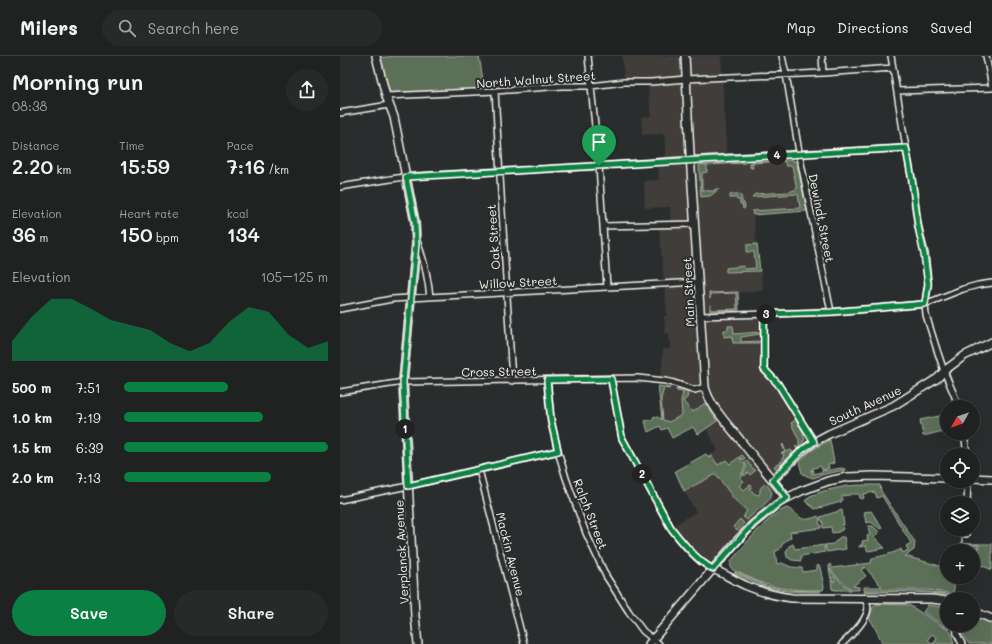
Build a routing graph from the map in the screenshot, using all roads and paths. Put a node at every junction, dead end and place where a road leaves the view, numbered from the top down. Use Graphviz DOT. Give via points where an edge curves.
graph roads {
  1 [pos="376,56"];
  2 [pos="588,56"];
  3 [pos="685,56"];
  4 [pos="782,56"];
  5 [pos="822,56"];
  6 [pos="891,56"];
  7 [pos="986,56"];
  8 [pos="893,68"];
  9 [pos="823,73"];
  10 [pos="786,74"];
  11 [pos="686,79"];
  12 [pos="591,86"];
  13 [pos="992,87"];
  14 [pos="495,91"];
  15 [pos="897,91"];
  16 [pos="386,96"];
  17 [pos="390,105"];
  18 [pos="340,113"];
  19 [pos="906,148"];
  20 [pos="800,154"];
  21 [pos="691,160"];
  22 [pos="599,166"];
  23 [pos="499,172"];
  24 [pos="406,177"];
  25 [pos="340,187"];
  26 [pos="695,224"];
  27 [pos="602,226"];
  28 [pos="416,238"];
  29 [pos="698,282"];
  30 [pos="992,283"];
  31 [pos="607,287"];
  32 [pos="506,293"];
  33 [pos="430,297"];
  34 [pos="410,298"];
  35 [pos="925,304"];
  36 [pos="340,309"];
  37 [pos="831,312"];
  38 [pos="764,314"];
  39 [pos="700,316"];
  40 [pos="992,342"];
  41 [pos="944,372"];
  42 [pos="611,379"];
  43 [pos="547,380"];
  44 [pos="512,381"];
  45 [pos="403,382"];
  46 [pos="705,387"];
  47 [pos="340,392"];
  48 [pos="957,400"];
  49 [pos="814,442"];
  50 [pos="558,451"];
  51 [pos="479,470"];
  52 [pos="940,478"];
  53 [pos="980,478"];
  54 [pos="992,479"];
  55 [pos="773,480"];
  56 [pos="408,486"];
  57 [pos="787,498"];
  58 [pos="340,500"];
  59 [pos="713,569"];
  60 [pos="864,598"];
  61 [pos="940,600"];
  62 [pos="980,614"];
  63 [pos="992,619"];
  64 [pos="957,632"];
  65 [pos="654,642"];
  66 [pos="418,644"];
  67 [pos="524,644"];
  68 [pos="842,644"];
  69 [pos="962,644"];
  1 -- 16 [label="street, Verplanck Avenue"];
  2 -- 12 [label="street"];
  3 -- 11 [label="street, Main Street"];
  4 -- 10 [label="street, Dewindt Street"];
  5 -- 9 [label="street"];
  6 -- 8 [label="street"];
  7 -- 13 [label="street"];
  8 -- 9 [label="street, North Walnut Street"];
  8 -- 15 [label="street"];
  9 -- 10 [label="street, North Walnut Street"];
  10 -- 11 [label="street, North Walnut Street"];
  10 -- 20 [label="street, Dewindt Street"];
  11 -- 12 [label="street, North Walnut Street"];
  11 -- 21 [label="street, Main Street"];
  12 -- 14 [label="street, North Walnut Street"];
  12 -- 22 [label="street"];
  13 -- 15 [label="street"];
  14 -- 16 [label="street, North Walnut Street"];
  14 -- 23 [label="street, Oak Street"];
  15 -- 19 [label="street"];
  16 -- 17 [label="street, Verplanck Avenue"];
  17 -- 18 [label="street"];
  17 -- 24 [label="street, Verplanck Avenue"];
  19 -- 20 [label="street"];
  19 -- 35 [label="street" via="928,284"];
  20 -- 21 [label="street"];
  20 -- 37 [label="street, Dewindt Street"];
  21 -- 22 [label="street"];
  21 -- 26 [label="street, Main Street"];
  22 -- 23 [label="street"];
  22 -- 27 [label="street"];
  23 -- 24 [label="street"];
  23 -- 32 [label="street, Oak Street"];
  24 -- 25 [label="street"];
  24 -- 28 [label="street, Verplanck Avenue"];
  26 -- 27 [label="street"];
  26 -- 29 [label="street, Main Street"];
  27 -- 31 [label="street"];
  28 -- 33 [label="street" via="428,279"];
  28 -- 34 [label="street, Verplanck Avenue"];
  29 -- 31 [label="street, Willow Street"];
  29 -- 39 [label="street, Main Street"];
  30 -- 35 [label="street" via="963,289"];
  31 -- 32 [label="street, Willow Street"];
  32 -- 33 [label="street, Willow Street"];
  32 -- 44 [label="street, Oak Street"];
  33 -- 34 [label="street, Willow Street"];
  34 -- 36 [label="street, Willow Street"];
  34 -- 45 [label="street, Verplanck Avenue"];
  35 -- 37 [label="street"];
  35 -- 41 [label="street"];
  37 -- 38 [label="street"];
  38 -- 39 [label="street"];
  38 -- 49 [label="street" via="764,369 778,384"];
  39 -- 46 [label="street, Main Street"];
  40 -- 41 [label="street, South Avenue" via="964,356"];
  41 -- 48 [label="street"];
  41 -- 49 [label="street, South Avenue" via="893,406"];
  42 -- 43 [label="street, Cross Street"];
  42 -- 46 [label="street, Cross Street" via="665,381 695,390"];
  42 -- 59 [label="street" via="622,438 671,528 706,566"];
  43 -- 44 [label="street, Cross Street"];
  43 -- 50 [label="street, Ralph Street" via="551,421"];
  44 -- 45 [label="street, Cross Street"];
  45 -- 47 [label="street, Cross Street"];
  45 -- 56 [label="street, Verplanck Avenue"];
  46 -- 55 [label="street, Main Street" via="711,402 724,420"];
  49 -- 55 [label="street, South Avenue" via="802,450"];
  50 -- 51 [label="street"];
  50 -- 65 [label="street, Ralph Street" via="586,533 606,576 629,612"];
  51 -- 56 [label="street"];
  51 -- 67 [label="street, Mackin Avenue"];
  52 -- 57 [label="street" via="847,477 828,481"];
  53 -- 54 [label="street"];
  55 -- 57 [label="street, Main Street"];
  56 -- 58 [label="street"];
  56 -- 66 [label="street, Verplanck Avenue"];
  57 -- 59 [label="street" via="753,524"];
  59 -- 60 [label="street" via="746,586 774,595 792,598"];
  59 -- 65 [label="street"];
  60 -- 61 [label="street"];
  60 -- 68 [label="street" via="868,607 864,618"];
  62 -- 63 [label="street"];
  64 -- 69 [label="street"];
}
